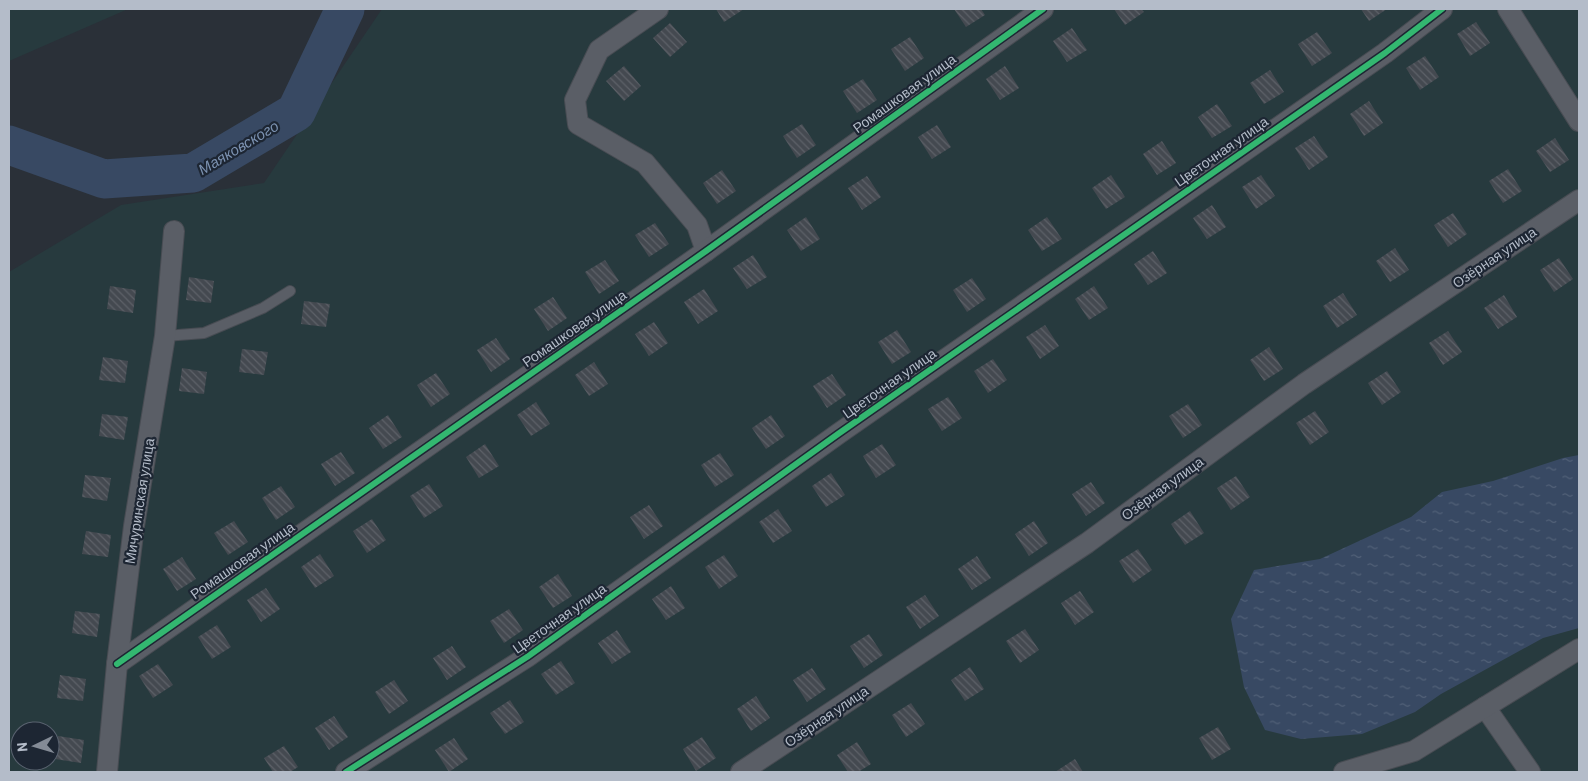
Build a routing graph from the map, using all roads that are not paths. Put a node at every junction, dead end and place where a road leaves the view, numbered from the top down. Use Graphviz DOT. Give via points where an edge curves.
graph roads {
  1 [pos="658,9"];
  2 [pos="1043,9"];
  3 [pos="1442,9"];
  4 [pos="1508,9"];
  5 [pos="1579,121"];
  6 [pos="1579,200"];
  7 [pos="174,231"];
  8 [pos="706,251"];
  9 [pos="290,291"];
  10 [pos="165,336"];
  11 [pos="1579,649"];
  12 [pos="117,664"];
  13 [pos="1485,707"];
  14 [pos="107,772"];
  15 [pos="346,772"];
  16 [pos="741,772"];
  17 [pos="1344,772"];
  18 [pos="1530,772"];
  1 -- 8 [label="street" via="599,50 575,100 578,124 645,163 697,225"];
  2 -- 8 [label="street, Ромашковая улица"];
  3 -- 15 [label="street, Цветочная улица" via="1385,53 838,434 527,657"];
  4 -- 5 [label="street"];
  6 -- 16 [label="street, Озёрная улица" via="1304,384 1087,543"];
  7 -- 10 [label="street, Мичуринская улица"];
  8 -- 12 [label="street, Ромашковая улица"];
  9 -- 10 [label="lane" via="262,308 204,333"];
  10 -- 12 [label="street, Мичуринская улица" via="134,526"];
  11 -- 13 [label="street"];
  12 -- 14 [label="street, Мичуринская улица"];
  13 -- 17 [label="street" via="1414,751"];
  13 -- 18 [label="street"];
}
